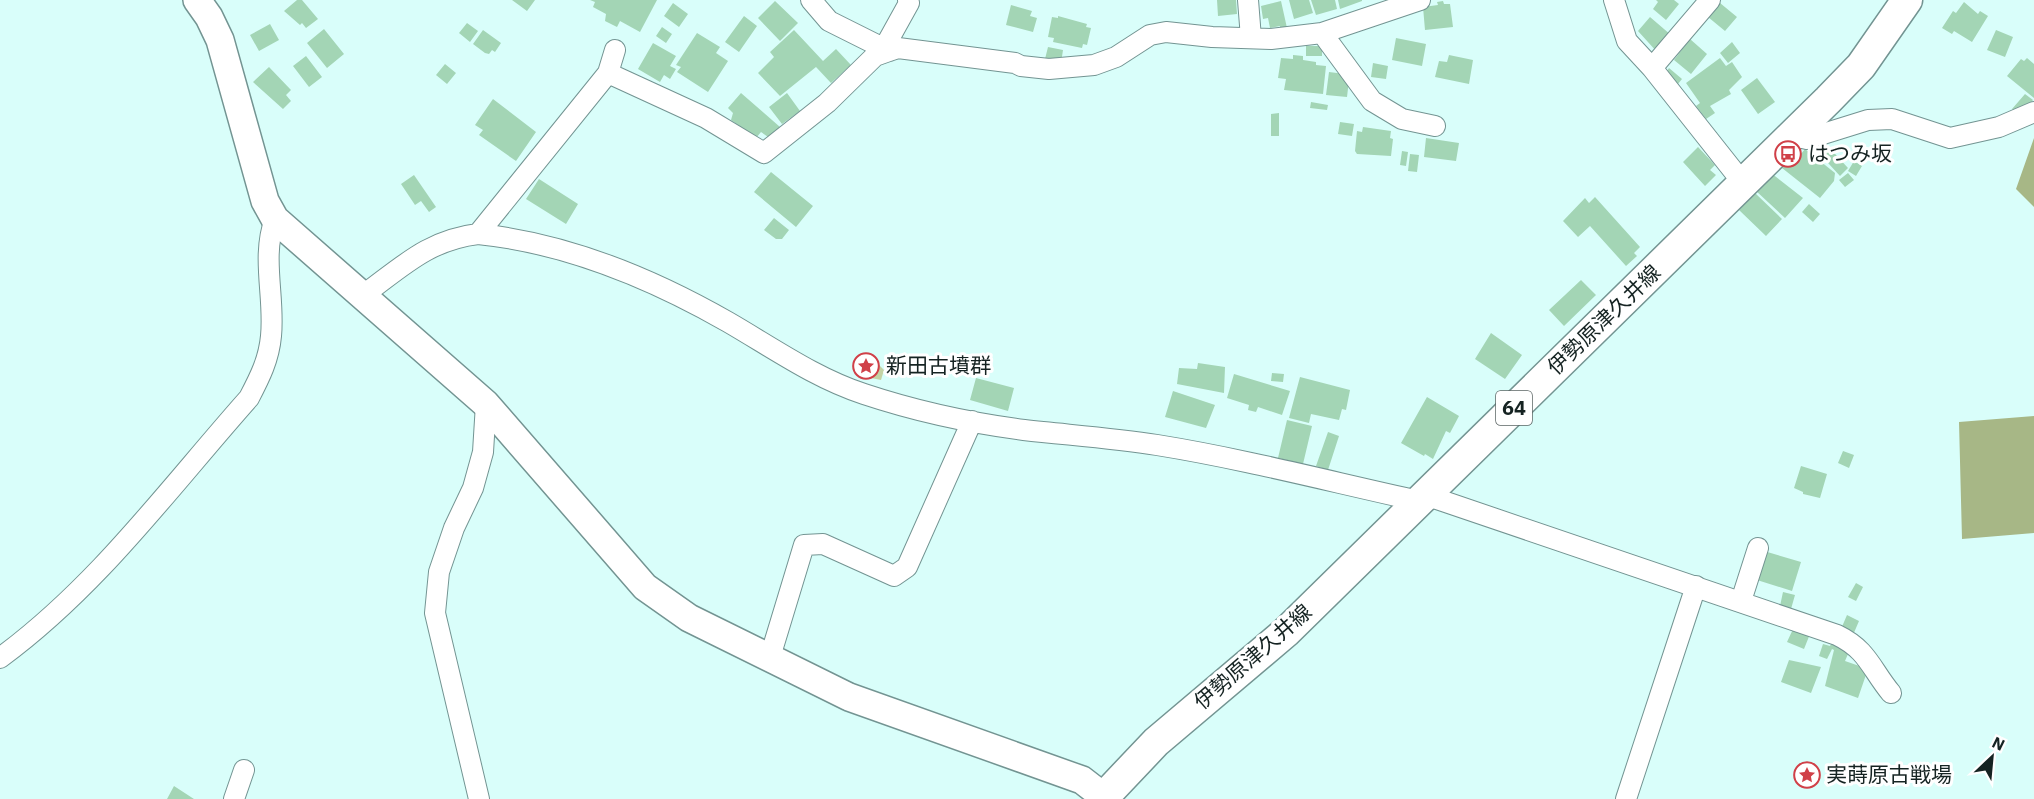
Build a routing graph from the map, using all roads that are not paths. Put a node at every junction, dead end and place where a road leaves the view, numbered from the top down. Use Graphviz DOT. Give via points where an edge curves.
graph roads {
  1 [pos="197,0"];
  2 [pos="811,0"];
  3 [pos="908,0"];
  4 [pos="1248,0"];
  5 [pos="1420,0"];
  6 [pos="1614,0"];
  7 [pos="1907,0"];
  8 [pos="1698,4"];
  9 [pos="1373,8"];
  10 [pos="1322,33"];
  11 [pos="1251,38"];
  12 [pos="887,49"];
  13 [pos="615,50"];
  14 [pos="1652,68"];
  15 [pos="608,73"];
  16 [pos="2034,112"];
  17 [pos="1435,126"];
  18 [pos="1790,135"];
  19 [pos="1743,183"];
  20 [pos="275,219"];
  21 [pos="478,234"];
  22 [pos="362,296"];
  23 [pos="486,404"];
  24 [pos="972,421"];
  25 [pos="1419,501"];
  26 [pos="1758,548"];
  27 [pos="1696,586"];
  28 [pos="1741,601"];
  29 [pos="770,657"];
  30 [pos="0,658"];
  31 [pos="1891,693"];
  32 [pos="244,770"];
  33 [pos="1103,798"];
  34 [pos="234,799"];
  35 [pos="479,799"];
  36 [pos="1626,799"];
  1 -- 20 [label="street" via="220,40 265,201"];
  2 -- 12 [label="street" via="829,21"];
  3 -- 12 [label="street"];
  4 -- 11 [label="street"];
  5 -- 9 [label="street"];
  6 -- 14 [label="street" via="1628,41"];
  7 -- 18 [label="main road, 伊勢原津久井線 / 64" via="1861,66"];
  8 -- 14 [label="street"];
  9 -- 10 [label="street"];
  10 -- 11 [label="street"];
  10 -- 17 [label="street" via="1372,101 1402,119"];
  11 -- 12 [label="street" via="1166,32 1150,35 1116,57 1094,65 1064,69"];
  12 -- 15 [label="street" via="764,153 706,118"];
  13 -- 15 [label="street"];
  14 -- 19 [label="street"];
  15 -- 21 [label="street"];
  16 -- 18 [label="street" via="1999,127 1950,138 1892,118 1868,120 1807,139"];
  18 -- 19 [label="main road, 伊勢原津久井線 / 64"];
  19 -- 25 [label="main road, 伊勢原津久井線 / 64"];
  20 -- 22 [label="street"];
  20 -- 30 [label="street" via="268,258 271,335 266,365 249,398 104,567 45,624"];
  21 -- 22 [label="street" via="435,244"];
  21 -- 24 [label="street" via="507,237 596,260 697,304 837,385"];
  22 -- 23 [label="street"];
  23 -- 29 [label="street" via="645,587 689,618"];
  23 -- 35 [label="street" via="483,452 473,488 439,572 435,613"];
  24 -- 25 [label="street" via="1156,445"];
  24 -- 29 [label="street" via="907,567 894,576 823,544 804,545"];
  25 -- 27 [label="street" via="1434,498"];
  25 -- 33 [label="main road, 伊勢原津久井線 / 64" via="1286,632 1155,742"];
  26 -- 28 [label="street"];
  27 -- 28 [label="street"];
  27 -- 36 [label="street"];
  28 -- 31 [label="street" via="1853,643 1871,661"];
  29 -- 33 [label="street" via="849,697 1082,780"];
  32 -- 34 [label="street"];
}
